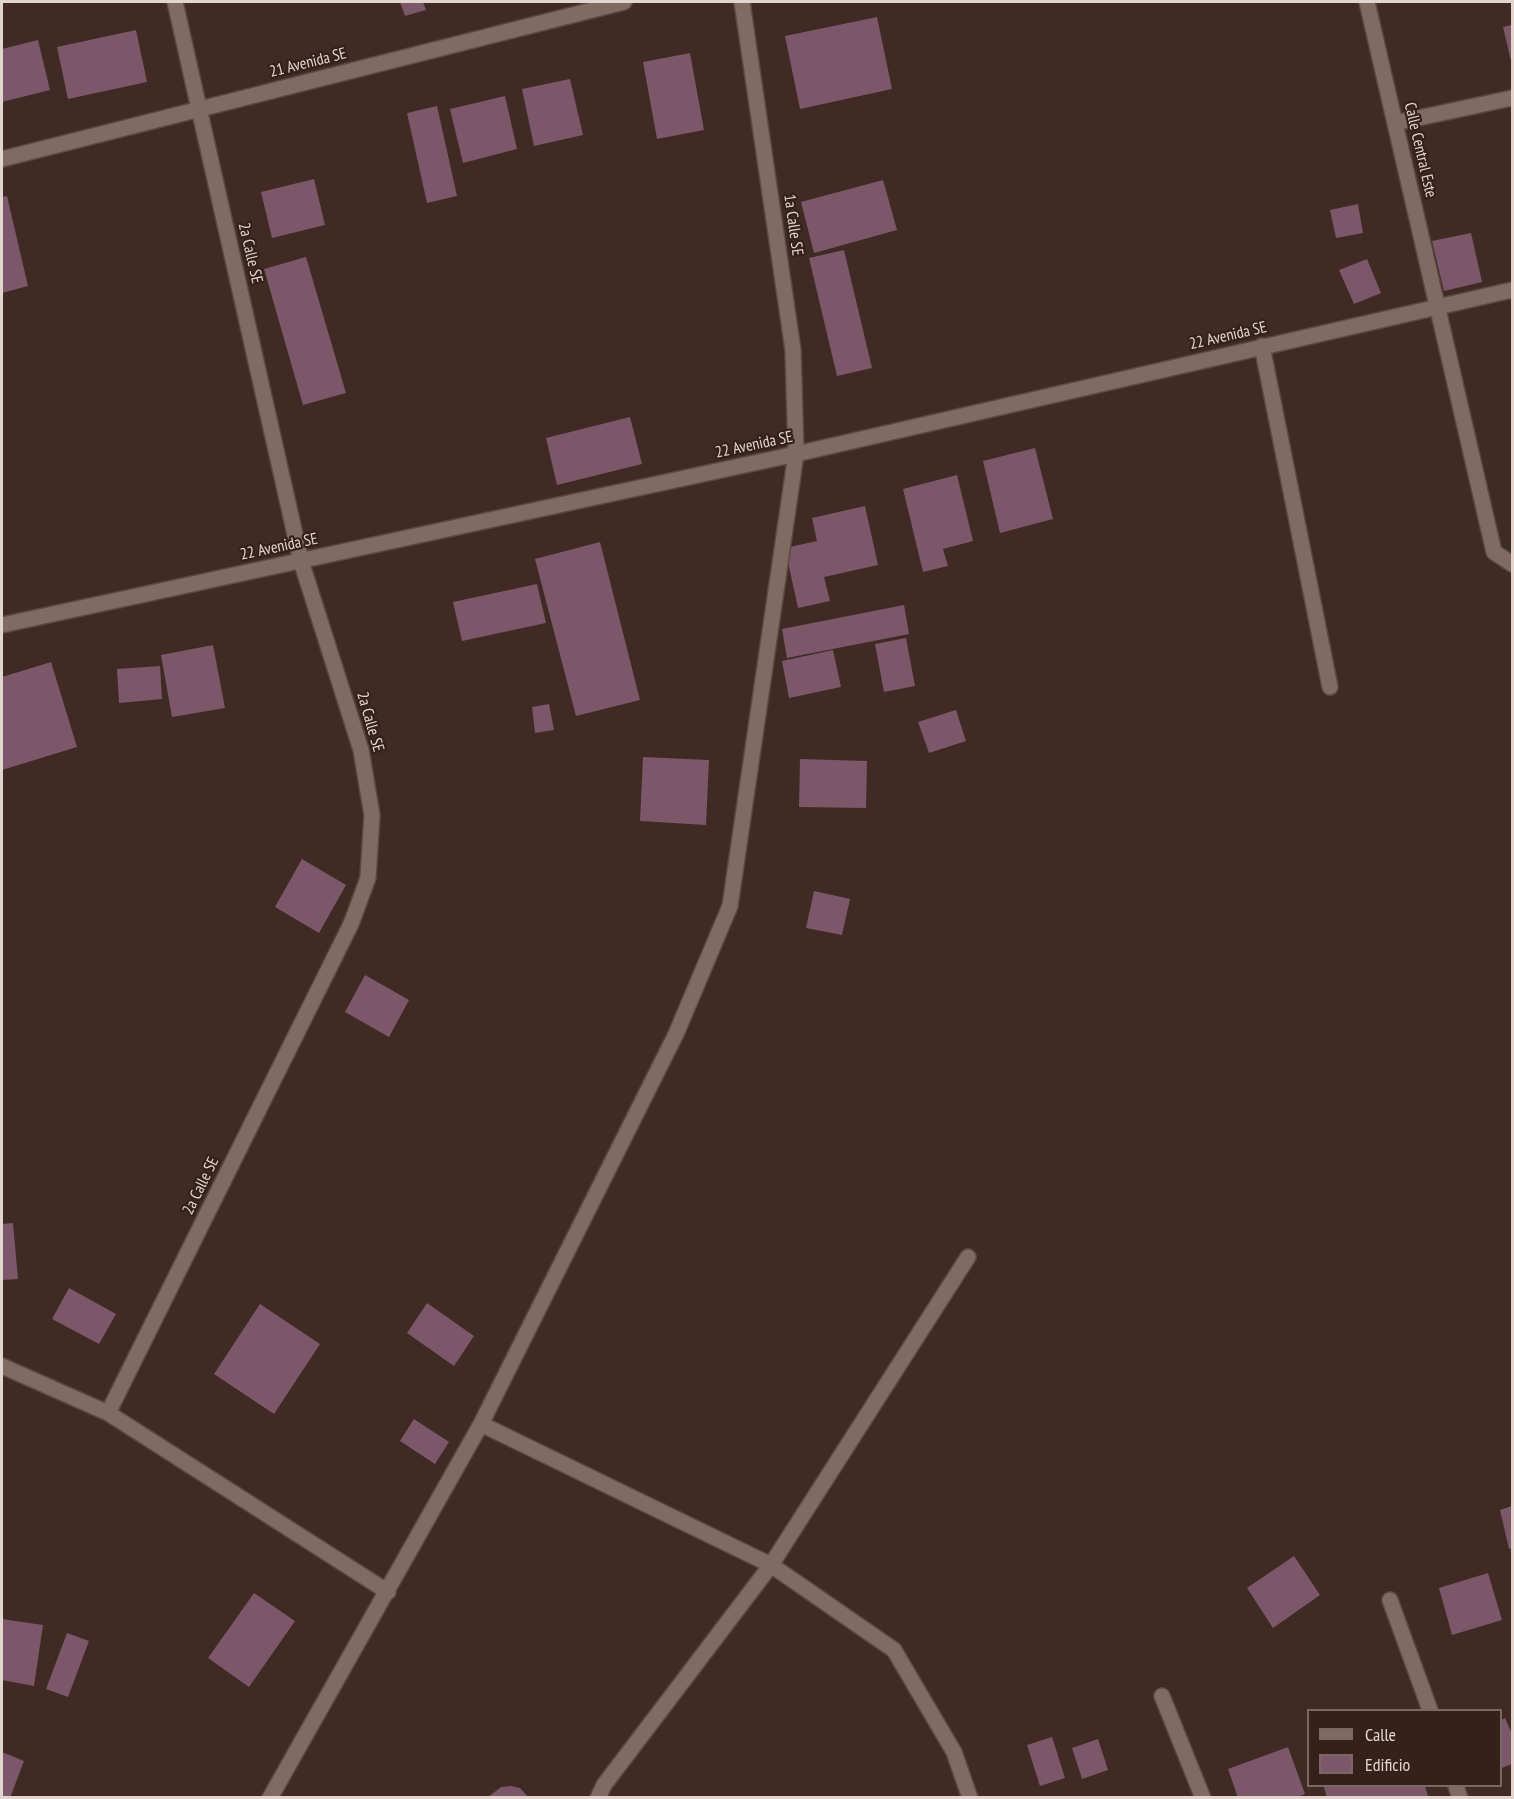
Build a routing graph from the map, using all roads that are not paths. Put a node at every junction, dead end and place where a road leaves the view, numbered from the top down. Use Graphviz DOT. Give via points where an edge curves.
graph roads {
  1 [pos="175,2"];
  2 [pos="624,2"];
  3 [pos="742,2"];
  4 [pos="1367,2"];
  5 [pos="1512,98"];
  6 [pos="200,109"];
  7 [pos="1395,123"];
  8 [pos="2,159"];
  9 [pos="1512,290"];
  10 [pos="1437,307"];
  11 [pos="1262,346"];
  12 [pos="796,454"];
  13 [pos="301,561"];
  14 [pos="1512,564"];
  15 [pos="2,625"];
  16 [pos="1330,687"];
  17 [pos="968,1257"];
  18 [pos="2,1366"];
  19 [pos="108,1413"];
  20 [pos="481,1424"];
  21 [pos="771,1564"];
  22 [pos="388,1592"];
  23 [pos="1390,1600"];
  24 [pos="1162,1696"];
  25 [pos="1430,1709"];
  26 [pos="270,1797"];
  27 [pos="598,1797"];
  28 [pos="970,1797"];
  29 [pos="1203,1797"];
  1 -- 6 [label="street, 2a Calle SE"];
  2 -- 6 [label="street, 21 Avenida SE"];
  3 -- 12 [label="street, 1a Calle SE" via="794,350"];
  4 -- 7 [label="street, Calle Central Este"];
  5 -- 7 [label="street"];
  6 -- 8 [label="street, 21 Avenida SE"];
  6 -- 13 [label="street, 2a Calle SE"];
  7 -- 10 [label="street, Calle Central Este"];
  9 -- 10 [label="street, 22 Avenida SE"];
  10 -- 11 [label="street, 22 Avenida SE"];
  10 -- 14 [label="street, Calle Central Este" via="1494,552"];
  11 -- 12 [label="street, 22 Avenida SE"];
  11 -- 16 [label="street"];
  12 -- 13 [label="street, 22 Avenida SE"];
  12 -- 20 [label="street, 1a Calle SE" via="730,906 676,1034"];
  13 -- 15 [label="street, 22 Avenida SE"];
  13 -- 19 [label="street, 2a Calle SE" via="361,750 372,815 368,878 351,924"];
  17 -- 21 [label="street"];
  18 -- 19 [label="street"];
  19 -- 22 [label="street"];
  20 -- 21 [label="street"];
  20 -- 22 [label="street, 1a Calle SE"];
  21 -- 27 [label="street"];
  21 -- 28 [label="street" via="894,1650 954,1752"];
  22 -- 26 [label="street, 1a Calle SE"];
  23 -- 25 [label="street"];
  24 -- 29 [label="street"];
}
